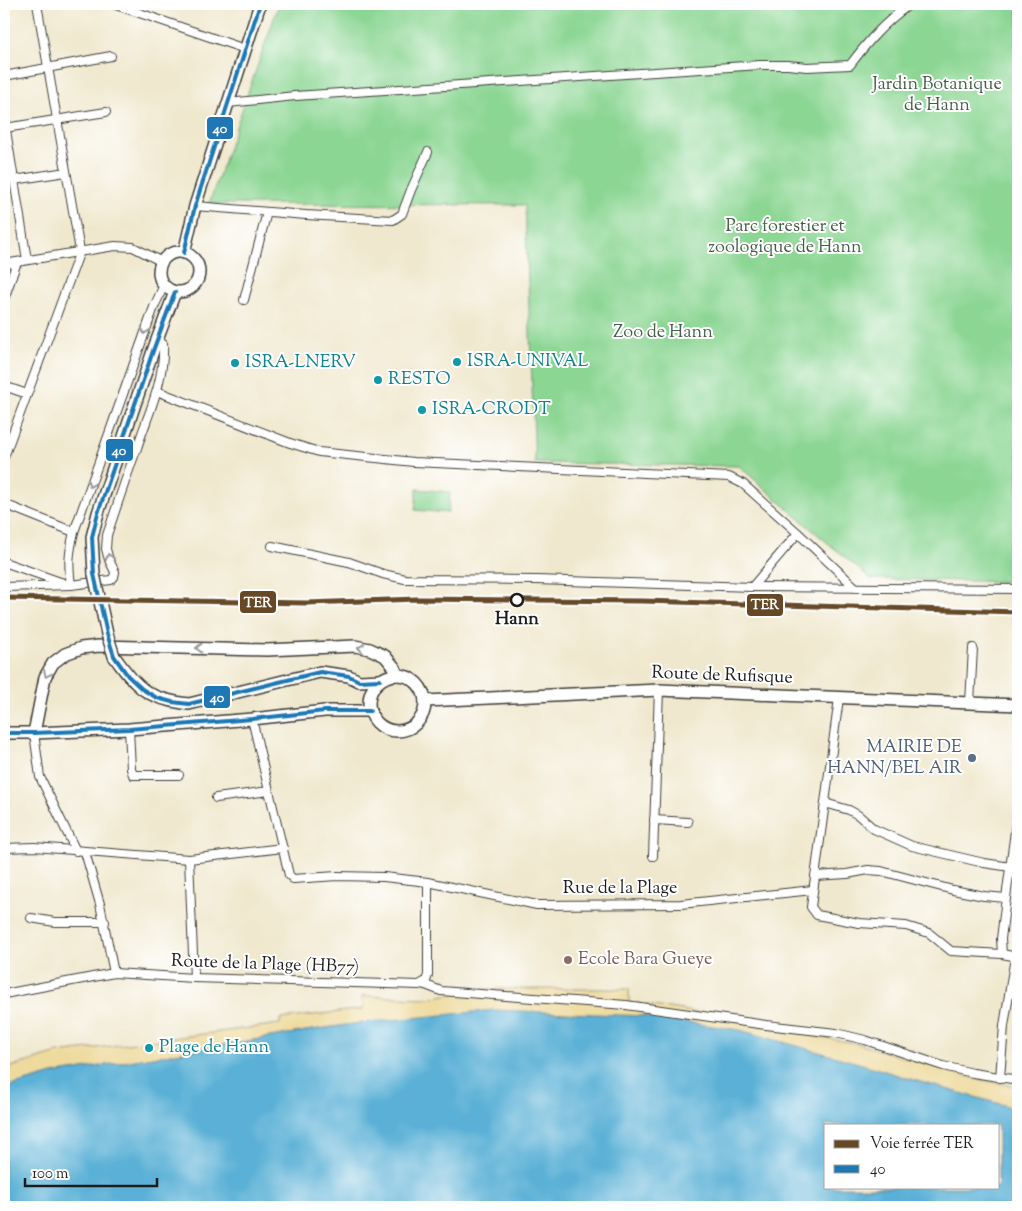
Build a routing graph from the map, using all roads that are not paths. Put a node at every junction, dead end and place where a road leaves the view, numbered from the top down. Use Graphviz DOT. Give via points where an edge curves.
graph roads {
  1 [pos="37,4"];
  2 [pos="113,4"];
  3 [pos="260,4"];
  4 [pos="910,4"];
  5 [pos="245,49"];
  6 [pos="111,56"];
  7 [pos="48,68"];
  8 [pos="4,76"];
  9 [pos="228,103"];
  10 [pos="106,112"];
  11 [pos="4,118"];
  12 [pos="57,120"];
  13 [pos="5,128"];
  14 [pos="428,152"];
  15 [pos="66,172"];
  16 [pos="14,180"];
  17 [pos="196,206"];
  18 [pos="266,212"];
  19 [pos="80,252"];
  20 [pos="184,253"];
  21 [pos="27,260"];
  22 [pos="17,262"];
  23 [pos="162,262"];
  24 [pos="4,264"];
  25 [pos="164,286"];
  26 [pos="174,292"];
  27 [pos="4,299"];
  28 [pos="244,300"];
  29 [pos="154,307"];
  30 [pos="167,313"];
  31 [pos="156,340"];
  32 [pos="4,386"];
  33 [pos="157,391"];
  34 [pos="27,394"];
  35 [pos="4,457"];
  36 [pos="4,504"];
  37 [pos="74,532"];
  38 [pos="798,533"];
  39 [pos="272,546"];
  40 [pos="4,562"];
  41 [pos="71,585"];
  42 [pos="4,587"];
  43 [pos="752,587"];
  44 [pos="856,588"];
  45 [pos="1018,589"];
  46 [pos="973,648"];
  47 [pos="397,675"];
  48 [pos="359,680"];
  49 [pos="380,680"];
  50 [pos="659,690"];
  51 [pos="370,697"];
  52 [pos="839,698"];
  53 [pos="425,701"];
  54 [pos="970,703"];
  55 [pos="1018,705"];
  56 [pos="370,711"];
  57 [pos="252,719"];
  58 [pos="129,729"];
  59 [pos="4,733"];
  60 [pos="34,734"];
  61 [pos="179,774"];
  62 [pos="269,791"];
  63 [pos="216,798"];
  64 [pos="825,803"];
  65 [pos="1018,809"];
  66 [pos="654,820"];
  67 [pos="688,822"];
  68 [pos="4,848"];
  69 [pos="282,848"];
  70 [pos="1016,848"];
  71 [pos="76,851"];
  72 [pos="85,852"];
  73 [pos="653,856"];
  74 [pos="189,859"];
  75 [pos="1011,866"];
  76 [pos="815,876"];
  77 [pos="428,882"];
  78 [pos="813,890"];
  79 [pos="1006,898"];
  80 [pos="31,918"];
  81 [pos="104,922"];
  82 [pos="1002,954"];
  83 [pos="1016,957"];
  84 [pos="114,973"];
  85 [pos="194,978"];
  86 [pos="422,984"];
  87 [pos="4,994"];
  88 [pos="1000,1078"];
  89 [pos="1018,1080"];
  1 -- 7 [label="street"];
  2 -- 5 [label="street"];
  3 -- 5 [label="main road"];
  4 -- 9 [label="street" via="867,42 850,65 760,65"];
  5 -- 9 [label="main road"];
  6 -- 7 [label="street"];
  7 -- 8 [label="street"];
  7 -- 12 [label="street"];
  9 -- 17 [label="main road"];
  10 -- 12 [label="street"];
  11 -- 13 [label="street"];
  12 -- 13 [label="street"];
  12 -- 15 [label="street"];
  13 -- 16 [label="street"];
  14 -- 18 [label="street" via="402,214 393,220"];
  15 -- 16 [label="street"];
  15 -- 19 [label="street"];
  16 -- 21 [label="street"];
  17 -- 18 [label="street"];
  17 -- 20 [label="main road"];
  18 -- 28 [label="street"];
  19 -- 21 [label="street"];
  19 -- 23 [label="street" via="115,246 133,247"];
  19 -- 34 [label="street"];
  20 -- 23 [label="main road" via="172,254"];
  20 -- 26 [label="main road" via="196,262 199,277 190,290"];
  21 -- 22 [label="street"];
  22 -- 24 [label="street"];
  22 -- 27 [label="street"];
  23 -- 25 [label="main road" via="159,274"];
  25 -- 26 [label="main road"];
  25 -- 29 [label="street"];
  26 -- 30 [label="main road"];
  29 -- 30 [label="street"];
  29 -- 37 [label="street, one-way"];
  30 -- 31 [label="main road"];
  31 -- 33 [label="street" via="163,344"];
  31 -- 48 [label="main road, bridge" via="92,537 94,574 114,656 142,689 157,698 189,704 320,672"];
  32 -- 34 [label="street"];
  33 -- 38 [label="street" via="318,452 414,462 729,477 743,484"];
  41 -- 33 [label="street, one-way" via="114,577 106,549 107,535"];
  34 -- 35 [label="street"];
  36 -- 37 [label="street"];
  37 -- 41 [label="street" via="69,554"];
  38 -- 43 [label="street"];
  38 -- 44 [label="street"];
  39 -- 43 [label="street" via="350,562 405,579"];
  40 -- 41 [label="street"];
  41 -- 42 [label="street"];
  43 -- 44 [label="street"];
  44 -- 45 [label="street"];
  46 -- 54 [label="street"];
  47 -- 49 [label="main road"];
  47 -- 53 [label="main road" via="413,680"];
  47 -- 60 [label="main road, one-way" via="385,656 355,646 267,650 81,648 53,663 45,677"];
  48 -- 49 [label="main road"];
  48 -- 51 [label="main road"];
  49 -- 51 [label="main road"];
  50 -- 52 [label="main road, Route de Rufisque"];
  50 -- 53 [label="main road, Route de Rufisque"];
  50 -- 66 [label="street"];
  51 -- 56 [label="main road"];
  52 -- 54 [label="main road, Route de Rufisque"];
  52 -- 64 [label="street"];
  53 -- 56 [label="main road" via="421,718 406,730 388,730 380,726"];
  54 -- 55 [label="main road, Route de Rufisque"];
  56 -- 57 [label="main road" via="325,711"];
  57 -- 58 [label="main road"];
  57 -- 62 [label="street"];
  58 -- 60 [label="main road"];
  58 -- 61 [label="street" via="133,775"];
  59 -- 60 [label="main road"];
  60 -- 71 [label="street" via="40,777"];
  62 -- 63 [label="street"];
  62 -- 69 [label="street"];
  64 -- 75 [label="street" via="849,810 874,828 912,846"];
  64 -- 76 [label="street"];
  65 -- 70 [label="street"];
  66 -- 67 [label="street"];
  66 -- 73 [label="street"];
  68 -- 71 [label="street"];
  69 -- 74 [label="street"];
  69 -- 77 [label="street, Rue de la Plage" via="293,879 384,877"];
  70 -- 75 [label="street"];
  71 -- 72 [label="street"];
  72 -- 74 [label="street"];
  72 -- 81 [label="street"];
  74 -- 85 [label="street"];
  75 -- 79 [label="street"];
  76 -- 78 [label="street"];
  76 -- 79 [label="street" via="881,871 953,890"];
  77 -- 78 [label="street, Rue de la Plage" via="537,905 681,904"];
  77 -- 86 [label="street" via="428,975"];
  78 -- 82 [label="street" via="811,907 817,915 859,923 906,926 929,933 951,951"];
  79 -- 82 [label="street"];
  80 -- 81 [label="street" via="55,922"];
  81 -- 84 [label="street"];
  82 -- 83 [label="street"];
  83 -- 88 [label="street" via="1004,1026"];
  84 -- 85 [label="street, Route de la Plage (HB77)"];
  84 -- 87 [label="street, Route de la Plage (HB77)"];
  85 -- 86 [label="street, Route de la Plage (HB77)"];
  86 -- 88 [label="street" via="441,991 626,1005 836,1033 943,1066"];
  88 -- 89 [label="street"];
}
